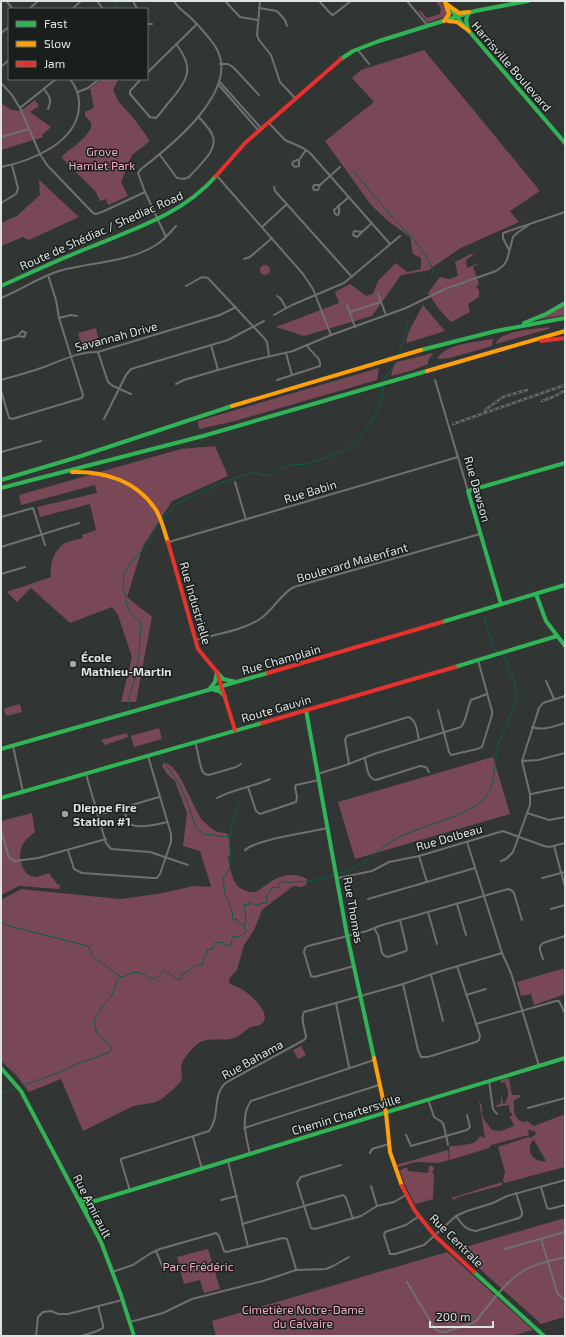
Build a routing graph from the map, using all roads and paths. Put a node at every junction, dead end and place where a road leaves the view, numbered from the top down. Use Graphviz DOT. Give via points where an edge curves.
graph roads {
  1 [pos="38,1"];
  2 [pos="81,1"];
  3 [pos="174,1"];
  4 [pos="225,1"];
  5 [pos="260,1"];
  6 [pos="319,1"];
  7 [pos="351,1"];
  8 [pos="407,1"];
  9 [pos="528,1"];
  10 [pos="444,2"];
  11 [pos="30,8"];
  12 [pos="73,8"];
  13 [pos="259,8"];
  14 [pos="475,11"];
  15 [pos="458,17"];
  16 [pos="258,20"];
  17 [pos="443,22"];
  18 [pos="148,24"];
  19 [pos="152,24"];
  20 [pos="197,24"];
  21 [pos="287,26"];
  22 [pos="428,26"];
  23 [pos="469,31"];
  24 [pos="176,44"];
  25 [pos="358,50"];
  26 [pos="220,64"];
  27 [pos="369,64"];
  28 [pos="148,72"];
  29 [pos="55,80"];
  30 [pos="71,80"];
  31 [pos="99,80"];
  32 [pos="140,80"];
  33 [pos="219,80"];
  34 [pos="1,82"];
  35 [pos="218,84"];
  36 [pos="44,89"];
  37 [pos="78,92"];
  38 [pos="259,95"];
  39 [pos="295,98"];
  40 [pos="20,108"];
  41 [pos="48,109"];
  42 [pos="198,116"];
  43 [pos="268,122"];
  44 [pos="29,128"];
  45 [pos="260,129"];
  46 [pos="1,137"];
  47 [pos="565,143"];
  48 [pos="306,150"];
  49 [pos="40,154"];
  50 [pos="160,155"];
  51 [pos="299,160"];
  52 [pos="12,165"];
  53 [pos="1,167"];
  54 [pos="340,167"];
  55 [pos="217,176"];
  56 [pos="330,176"];
  57 [pos="320,185"];
  58 [pos="274,187"];
  59 [pos="145,192"];
  60 [pos="349,197"];
  61 [pos="1,202"];
  62 [pos="287,204"];
  63 [pos="339,205"];
  64 [pos="565,212"];
  65 [pos="158,218"];
  66 [pos="372,223"];
  67 [pos="530,224"];
  68 [pos="176,226"];
  69 [pos="262,226"];
  70 [pos="362,232"];
  71 [pos="400,236"];
  72 [pos="166,237"];
  73 [pos="272,238"];
  74 [pos="390,244"];
  75 [pos="509,250"];
  76 [pos="244,259"];
  77 [pos="48,275"];
  78 [pos="352,277"];
  79 [pos="1,286"];
  80 [pos="186,286"];
  81 [pos="378,294"];
  82 [pos="315,295"];
  83 [pos="277,296"];
  84 [pos="1,298"];
  85 [pos="381,302"];
  86 [pos="565,303"];
  87 [pos="348,305"];
  88 [pos="236,307"];
  89 [pos="286,308"];
  90 [pos="350,312"];
  91 [pos="274,315"];
  92 [pos="386,315"];
  93 [pos="77,316"];
  94 [pos="59,318"];
  95 [pos="565,318"];
  96 [pos="264,321"];
  97 [pos="254,327"];
  98 [pos="355,327"];
  99 [pos="496,331"];
  100 [pos="565,331"];
  101 [pos="331,335"];
  102 [pos="18,336"];
  103 [pos="565,338"];
  104 [pos="1,341"];
  105 [pos="211,345"];
  106 [pos="307,345"];
  107 [pos="496,351"];
  108 [pos="98,352"];
  109 [pos="286,353"];
  110 [pos="269,356"];
  111 [pos="71,357"];
  112 [pos="218,370"];
  113 [pos="292,375"];
  114 [pos="1,380"];
  115 [pos="277,380"];
  116 [pos="435,380"];
  117 [pos="176,384"];
  118 [pos="119,389"];
  119 [pos="1,390"];
  120 [pos="131,394"];
  121 [pos="104,419"];
  122 [pos="41,441"];
  123 [pos="1,452"];
  124 [pos="458,457"];
  125 [pos="565,463"];
  126 [pos="58,473"];
  127 [pos="1,480"];
  128 [pos="235,482"];
  129 [pos="1,488"];
  130 [pos="468,491"];
  131 [pos="1,517"];
  132 [pos="246,520"];
  133 [pos="80,523"];
  134 [pos="480,534"];
  135 [pos="42,535"];
  136 [pos="168,542"];
  137 [pos="45,545"];
  138 [pos="1,547"];
  139 [pos="25,567"];
  140 [pos="1,574"];
  141 [pos="565,586"];
  142 [pos="536,594"];
  143 [pos="501,605"];
  144 [pos="557,636"];
  145 [pos="195,640"];
  146 [pos="565,646"];
  147 [pos="478,660"];
  148 [pos="218,672"];
  149 [pos="546,681"];
  150 [pos="238,682"];
  151 [pos="222,686"];
  152 [pos="208,690"];
  153 [pos="487,694"];
  154 [pos="224,696"];
  155 [pos="565,696"];
  156 [pos="554,699"];
  157 [pos="306,710"];
  158 [pos="438,710"];
  159 [pos="565,723"];
  160 [pos="532,727"];
  161 [pos="235,730"];
  162 [pos="443,733"];
  163 [pos="419,740"];
  164 [pos="195,742"];
  165 [pos="13,746"];
  166 [pos="1,749"];
  167 [pos="565,753"];
  168 [pos="148,756"];
  169 [pos="365,758"];
  170 [pos="522,760"];
  171 [pos="241,764"];
  172 [pos="349,764"];
  173 [pos="429,772"];
  174 [pos="86,774"];
  175 [pos="318,774"];
  176 [pos="270,779"];
  177 [pos="319,780"];
  178 [pos="248,787"];
  179 [pos="565,787"];
  180 [pos="23,792"];
  181 [pos="530,794"];
  182 [pos="159,797"];
  183 [pos="1,798"];
  184 [pos="217,798"];
  185 [pos="124,807"];
  186 [pos="527,813"];
  187 [pos="98,815"];
  188 [pos="565,817"];
  189 [pos="167,822"];
  190 [pos="328,828"];
  191 [pos="1,830"];
  192 [pos="518,837"];
  193 [pos="106,839"];
  194 [pos="467,842"];
  195 [pos="565,843"];
  196 [pos="554,846"];
  197 [pos="68,850"];
  198 [pos="246,850"];
  199 [pos="419,856"];
  200 [pos="166,857"];
  201 [pos="501,861"];
  202 [pos="188,865"];
  203 [pos="475,868"];
  204 [pos="565,872"];
  205 [pos="561,873"];
  206 [pos="338,878"];
  207 [pos="542,878"];
  208 [pos="427,882"];
  209 [pos="565,887"];
  210 [pos="483,896"];
  211 [pos="368,899"];
  212 [pos="457,904"];
  213 [pos="565,905"];
  214 [pos="551,909"];
  215 [pos="428,912"];
  216 [pos="400,920"];
  217 [pos="522,920"];
  218 [pos="374,928"];
  219 [pos="347,935"];
  220 [pos="466,935"];
  221 [pos="565,936"];
  222 [pos="437,944"];
  223 [pos="502,953"];
  224 [pos="542,959"];
  225 [pos="354,966"];
  226 [pos="458,966"];
  227 [pos="431,975"];
  228 [pos="403,984"];
  229 [pos="486,989"];
  230 [pos="466,995"];
  231 [pos="360,996"];
  232 [pos="336,1002"];
  233 [pos="522,1011"];
  234 [pos="565,1013"];
  235 [pos="443,1021"];
  236 [pos="476,1024"];
  237 [pos="565,1058"];
  238 [pos="374,1060"];
  239 [pos="539,1066"];
  240 [pos="350,1067"];
  241 [pos="1,1068"];
  242 [pos="489,1081"];
  243 [pos="379,1085"];
  244 [pos="565,1098"];
  245 [pos="428,1099"];
  246 [pos="528,1108"];
  247 [pos="386,1113"];
  248 [pos="497,1114"];
  249 [pos="467,1115"];
  250 [pos="244,1128"];
  251 [pos="406,1135"];
  252 [pos="446,1136"];
  253 [pos="193,1137"];
  254 [pos="389,1144"];
  255 [pos="448,1145"];
  256 [pos="370,1153"];
  257 [pos="250,1155"];
  258 [pos="228,1161"];
  259 [pos="341,1165"];
  260 [pos="202,1169"];
  261 [pos="565,1180"];
  262 [pos="371,1186"];
  263 [pos="541,1187"];
  264 [pos="132,1190"];
  265 [pos="516,1193"];
  266 [pos="406,1195"];
  267 [pos="237,1196"];
  268 [pos="78,1198"];
  269 [pos="221,1200"];
  270 [pos="95,1201"];
  271 [pos="82,1205"];
  272 [pos="565,1205"];
  273 [pos="304,1206"];
  274 [pos="377,1206"];
  275 [pos="86,1214"];
  276 [pos="419,1216"];
  277 [pos="456,1216"];
  278 [pos="353,1218"];
  279 [pos="242,1224"];
  280 [pos="565,1232"];
  281 [pos="435,1236"];
  282 [pos="541,1239"];
  283 [pos="248,1247"];
  284 [pos="505,1249"];
  285 [pos="156,1251"];
  286 [pos="349,1257"];
  287 [pos="565,1257"];
  288 [pos="548,1262"];
  289 [pos="164,1270"];
  290 [pos="296,1270"];
  291 [pos="112,1272"];
  292 [pos="407,1282"];
  293 [pos="498,1294"];
  294 [pos="122,1300"];
  295 [pos="565,1300"];
  296 [pos="98,1306"];
  297 [pos="130,1322"];
  298 [pos="36,1336"];
  299 [pos="82,1336"];
  300 [pos="134,1336"];
  301 [pos="544,1336"];
  1 -- 11 [label="street"];
  2 -- 12 [label="street"];
  3 -- 20 [label="street"];
  4 -- 16 [label="street" via="240,17"];
  5 -- 13 [label="street"];
  6 -- 7 [label="street" via="333,15"];
  8 -- 22 [label="street"];
  9 -- 14 [label="main road, Route de Shédiac / Shediac Road"];
  10 -- 14 [label="main road" via="459,13"];
  10 -- 15 [label="main road, Harrisville Boulevard"];
  10 -- 17 [label="main road" via="449,14"];
  13 -- 16 [label="street"];
  13 -- 21 [label="street" via="277,10"];
  14 -- 15 [label="main road, Route de Shédiac / Shediac Road"];
  14 -- 23 [label="main road" via="465,17"];
  15 -- 17 [label="main road, Route de Shédiac / Shediac Road"];
  15 -- 23 [label="main road, Harrisville Boulevard"];
  16 -- 39 [label="street" via="256,35 271,55 280,82"];
  17 -- 22 [label="main road, Route de Shédiac / Shediac Road"];
  17 -- 23 [label="main road" via="455,21"];
  18 -- 19 [label="street"];
  20 -- 24 [label="street"];
  20 -- 26 [label="street" via="214,46"];
  22 -- 25 [label="main road, Route de Shédiac / Shediac Road" via="372,43"];
  23 -- 47 [label="main road, Harrisville Boulevard"];
  24 -- 28 [label="street"];
  24 -- 32 [label="street" via="187,62 186,78 182,88 156,118 150,117 130,94"];
  25 -- 27 [label="street"];
  25 -- 39 [label="main road, Route de Shédiac / Shediac Road" via="340,60"];
  26 -- 33 [label="street"];
  26 -- 38 [label="street" via="233,67"];
  29 -- 36 [label="street"];
  30 -- 37 [label="street"];
  31 -- 37 [label="street"];
  33 -- 35 [label="street"];
  33 -- 45 [label="street"];
  34 -- 40 [label="street"];
  35 -- 42 [label="street"];
  35 -- 45 [label="street"];
  36 -- 40 [label="street"];
  36 -- 41 [label="street" via="50,97"];
  37 -- 49 [label="street" via="79,113 75,124 58,143"];
  39 -- 43 [label="main road, Route de Shédiac / Shediac Road"];
  40 -- 44 [label="street"];
  42 -- 50 [label="street" via="178,140"];
  42 -- 50 [label="street" via="211,132 214,143 211,152 189,177 177,178"];
  43 -- 45 [label="main road, Route de Shédiac / Shediac Road"];
  43 -- 48 [label="street" via="285,140"];
  44 -- 46 [label="street"];
  44 -- 49 [label="street"];
  45 -- 55 [label="main road, Route de Shédiac / Shediac Road"];
  48 -- 51 [label="street"];
  48 -- 56 [label="street"];
  49 -- 52 [label="street"];
  49 -- 59 [label="street" via="47,165 92,213 102,212"];
  50 -- 59 [label="street" via="139,172"];
  52 -- 53 [label="street"];
  52 -- 61 [label="street" via="18,188 16,194"];
  54 -- 56 [label="street"];
  55 -- 65 [label="main road, Route de Shédiac / Shediac Road" via="191,201"];
  55 -- 69 [label="street"];
  56 -- 57 [label="street"];
  56 -- 60 [label="street"];
  58 -- 62 [label="street"];
  59 -- 65 [label="street"];
  60 -- 63 [label="street"];
  60 -- 66 [label="street"];
  62 -- 69 [label="street"];
  62 -- 78 [label="street"];
  63 -- 63 [label="street" via="334,210 335,214 339,213"];
  64 -- 67 [label="street"];
  65 -- 72 [label="street"];
  65 -- 79 [label="main road, Route de Shédiac / Shediac Road"];
  66 -- 70 [label="street"];
  66 -- 74 [label="street"];
  67 -- 75 [label="street" via="513,236"];
  67 -- 75 [label="street" via="503,233"];
  68 -- 72 [label="street"];
  69 -- 73 [label="street"];
  71 -- 74 [label="street"];
  72 -- 77 [label="street" via="156,245 131,255"];
  73 -- 76 [label="street"];
  73 -- 82 [label="street" via="303,274"];
  74 -- 78 [label="street"];
  75 -- 92 [label="street" via="507,260 500,269 445,289"];
  77 -- 84 [label="street"];
  77 -- 94 [label="street"];
  78 -- 82 [label="street" via="344,284"];
  80 -- 88 [label="street" via="202,276 206,277"];
  81 -- 85 [label="street"];
  82 -- 89 [label="street"];
  82 -- 101 [label="street"];
  83 -- 89 [label="street"];
  85 -- 90 [label="street"];
  85 -- 92 [label="street"];
  86 -- 99 [label="main road" via="532,320"];
  87 -- 90 [label="street"];
  88 -- 97 [label="street"];
  88 -- 108 [label="street, Savannah Drive" via="220,315"];
  89 -- 91 [label="street"];
  90 -- 98 [label="street"];
  92 -- 98 [label="street"];
  93 -- 94 [label="street"];
  94 -- 111 [label="street"];
  95 -- 99 [label="main road"];
  96 -- 97 [label="street"];
  97 -- 105 [label="street" via="230,340"];
  97 -- 110 [label="street" via="266,341"];
  98 -- 101 [label="street"];
  99 -- 127 [label="main road" via="259,397"];
  100 -- 107 [label="main road"];
  101 -- 106 [label="street"];
  102 -- 104 [label="street"];
  103 -- 107 [label="main road" via="542,340"];
  105 -- 112 [label="street"];
  105 -- 118 [label="street" via="134,367 128,372"];
  106 -- 109 [label="street"];
  106 -- 113 [label="street" via="320,360 320,365"];
  107 -- 126 [label="main road" via="203,436"];
  108 -- 111 [label="street, Savannah Drive"];
  108 -- 118 [label="street" via="107,381"];
  109 -- 110 [label="street"];
  109 -- 113 [label="street"];
  110 -- 112 [label="street"];
  111 -- 114 [label="street, Savannah Drive"];
  111 -- 119 [label="street" via="83,395 81,400 10,419"];
  112 -- 117 [label="street"];
  113 -- 115 [label="street"];
  116 -- 124 [label="street, Rue Dawson"];
  118 -- 120 [label="street"];
  118 -- 121 [label="street"];
  122 -- 123 [label="street"];
  124 -- 130 [label="street, Rue Dawson"];
  124 -- 132 [label="street, Rue Babin"];
  125 -- 130 [label="main road"];
  126 -- 129 [label="main road"];
  126 -- 136 [label="main road, Rue Industrielle" via="78,471 118,477 146,498 155,509"];
  128 -- 132 [label="street"];
  130 -- 134 [label="main road, Rue Dawson"];
  131 -- 135 [label="street" via="33,508"];
  132 -- 136 [label="street, Rue Babin"];
  133 -- 135 [label="street"];
  134 -- 143 [label="main road, Rue Dawson"];
  134 -- 145 [label="street, Boulevard Malenfant" via="294,587 279,598 259,620"];
  135 -- 137 [label="street"];
  135 -- 138 [label="street"];
  136 -- 145 [label="main road, Rue Industrielle"];
  139 -- 140 [label="street"];
  141 -- 142 [label="main road, Rue Champlain"];
  142 -- 143 [label="main road, Rue Champlain"];
  142 -- 144 [label="main road" via="546,621"];
  143 -- 150 [label="main road, Rue Champlain"];
  144 -- 146 [label="main road"];
  144 -- 147 [label="main road, Route Gauvin"];
  145 -- 148 [label="main road, Rue Industrielle" via="200,653"];
  147 -- 153 [label="street"];
  147 -- 157 [label="main road, Route Gauvin"];
  148 -- 150 [label="main road" via="226,680"];
  148 -- 151 [label="main road, Rue Industrielle"];
  148 -- 152 [label="main road" via="215,682"];
  149 -- 156 [label="street"];
  150 -- 151 [label="main road, Rue Champlain"];
  151 -- 152 [label="main road, Rue Champlain"];
  151 -- 154 [label="main road, Rue Industrielle"];
  152 -- 154 [label="main road" via="219,691"];
  152 -- 165 [label="main road, Rue Champlain"];
  153 -- 162 [label="street" via="471,700 461,727"];
  153 -- 162 [label="street" via="492,715 482,747 451,755"];
  154 -- 161 [label="main road, Rue Industrielle"];
  155 -- 156 [label="street"];
  156 -- 160 [label="street" via="540,706"];
  157 -- 161 [label="main road, Route Gauvin"];
  157 -- 175 [label="main road, Rue Thomas"];
  158 -- 162 [label="street"];
  159 -- 160 [label="street" via="544,729"];
  160 -- 170 [label="street"];
  161 -- 164 [label="main road, Route Gauvin"];
  162 -- 163 [label="street"];
  163 -- 169 [label="street"];
  163 -- 172 [label="street" via="415,722 408,717 347,736 345,740"];
  164 -- 168 [label="main road, Route Gauvin"];
  164 -- 171 [label="street" via="205,774 209,775"];
  165 -- 166 [label="main road, Rue Champlain"];
  165 -- 180 [label="street"];
  167 -- 170 [label="street" via="538,760"];
  168 -- 174 [label="main road, Route Gauvin"];
  168 -- 182 [label="street"];
  169 -- 172 [label="street"];
  169 -- 173 [label="street" via="370,777 376,780 420,766 426,767"];
  170 -- 181 [label="street"];
  172 -- 175 [label="street"];
  174 -- 180 [label="main road, Route Gauvin"];
  174 -- 187 [label="street"];
  175 -- 177 [label="main road, Rue Thomas"];
  176 -- 178 [label="street"];
  177 -- 178 [label="street" via="296,785 296,802 260,814 256,811"];
  177 -- 190 [label="main road, Rue Thomas"];
  178 -- 184 [label="street"];
  179 -- 181 [label="street"];
  180 -- 183 [label="main road, Route Gauvin"];
  181 -- 186 [label="street" via="531,801"];
  182 -- 185 [label="street"];
  182 -- 189 [label="street"];
  185 -- 187 [label="street"];
  185 -- 189 [label="street" via="127,820 132,825 149,826"];
  186 -- 188 [label="street" via="549,820"];
  186 -- 192 [label="street"];
  187 -- 193 [label="street"];
  189 -- 200 [label="street" via="171,839"];
  190 -- 198 [label="street" via="281,837"];
  190 -- 206 [label="main road, Rue Thomas"];
  191 -- 197 [label="street" via="10,858 15,861"];
  192 -- 194 [label="street, Rue Dolbeau" via="503,831"];
  192 -- 196 [label="street, Rue Dolbeau" via="544,846"];
  192 -- 201 [label="street" via="513,852"];
  193 -- 197 [label="street"];
  193 -- 200 [label="street" via="110,849 150,852"];
  194 -- 199 [label="street, Rue Dolbeau"];
  194 -- 203 [label="street"];
  195 -- 196 [label="street, Rue Dolbeau"];
  196 -- 205 [label="street"];
  197 -- 200 [label="street" via="74,869 82,873 146,878 157,878"];
  199 -- 206 [label="street, Rue Dolbeau" via="389,862 372,871"];
  199 -- 208 [label="street"];
  200 -- 202 [label="street"];
  203 -- 208 [label="street"];
  203 -- 210 [label="street"];
  204 -- 205 [label="street"];
  205 -- 207 [label="street"];
  205 -- 209 [label="street"];
  206 -- 219 [label="main road, Rue Thomas"];
  208 -- 211 [label="street"];
  210 -- 212 [label="street"];
  210 -- 217 [label="street" via="511,890"];
  210 -- 223 [label="street"];
  212 -- 215 [label="street"];
  212 -- 220 [label="street"];
  213 -- 214 [label="street"];
  215 -- 216 [label="street"];
  215 -- 222 [label="street"];
  216 -- 218 [label="street"];
  216 -- 218 [label="street" via="408,949 388,957 382,953"];
  218 -- 219 [label="street"];
  219 -- 225 [label="main road, Rue Thomas"];
  219 -- 225 [label="street" via="308,946 304,952 311,976 314,977"];
  221 -- 224 [label="street" via="540,945"];
  223 -- 226 [label="street, Rue Bahama"];
  223 -- 233 [label="street"];
  225 -- 231 [label="main road, Rue Thomas"];
  226 -- 227 [label="street, Rue Bahama"];
  226 -- 230 [label="street"];
  227 -- 228 [label="street, Rue Bahama"];
  227 -- 235 [label="street"];
  228 -- 231 [label="street, Rue Bahama"];
  228 -- 236 [label="street" via="418,1050 422,1057 478,1042 480,1036"];
  229 -- 230 [label="street"];
  230 -- 236 [label="street"];
  231 -- 232 [label="street, Rue Bahama"];
  231 -- 238 [label="main road, Rue Thomas"];
  232 -- 240 [label="street"];
  232 -- 253 [label="street, Rue Bahama" via="302,1014 306,1037 304,1040 223,1085 218,1093 213,1127"];
  233 -- 234 [label="street" via="559,1001"];
  233 -- 236 [label="street"];
  233 -- 239 [label="street"];
  237 -- 239 [label="main road, Chemin Chartersville"];
  238 -- 240 [label="street"];
  238 -- 243 [label="main road, Rue Thomas"];
  239 -- 242 [label="main road, Chemin Chartersville"];
  240 -- 250 [label="street" via="251,1100 247,1106"];
  241 -- 268 [label="main road, Rue Amirault" via="21,1091"];
  242 -- 245 [label="main road, Chemin Chartersville"];
  242 -- 248 [label="street" via="492,1109"];
  243 -- 247 [label="main road, Rue Thomas"];
  243 -- 250 [label="street"];
  244 -- 246 [label="street"];
  245 -- 247 [label="main road, Chemin Chartersville"];
  245 -- 252 [label="street" via="434,1117 443,1124"];
  247 -- 254 [label="main road, Rue Centrale"];
  247 -- 257 [label="main road, Chemin Chartersville"];
  249 -- 252 [label="street" via="469,1129"];
  250 -- 257 [label="street"];
  251 -- 252 [label="street" via="411,1146"];
  252 -- 255 [label="street"];
  253 -- 260 [label="street"];
  253 -- 264 [label="street, Rue Bahama" via="121,1159"];
  254 -- 256 [label="street" via="372,1149"];
  254 -- 266 [label="main road, Rue Centrale" via="393,1163"];
  257 -- 258 [label="main road, Chemin Chartersville"];
  258 -- 260 [label="main road, Chemin Chartersville"];
  258 -- 267 [label="street"];
  259 -- 273 [label="street" via="299,1179 297,1183"];
  260 -- 264 [label="main road, Chemin Chartersville"];
  261 -- 263 [label="street"];
  262 -- 274 [label="street"];
  263 -- 265 [label="street"];
  263 -- 272 [label="street" via="547,1208"];
  264 -- 270 [label="main road, Chemin Chartersville"];
  265 -- 277 [label="street"];
  265 -- 277 [label="street" via="522,1212 519,1218 476,1231 464,1227"];
  266 -- 274 [label="street" via="394,1202"];
  266 -- 276 [label="main road, Rue Centrale"];
  267 -- 269 [label="street"];
  267 -- 279 [label="street"];
  268 -- 270 [label="main road" via="85,1202"];
  268 -- 271 [label="main road, Rue Amirault"];
  270 -- 271 [label="main road, Chemin Chartersville"];
  270 -- 275 [label="main road" via="87,1206"];
  271 -- 275 [label="main road, Rue Amirault"];
  273 -- 278 [label="street" via="343,1195"];
  273 -- 278 [label="street" via="313,1229"];
  273 -- 279 [label="street"];
  274 -- 278 [label="street"];
  275 -- 291 [label="main road, Rue Amirault"];
  276 -- 281 [label="main road, Rue Centrale"];
  276 -- 281 [label="street" via="406,1225 385,1232 390,1254 421,1246"];
  277 -- 281 [label="street"];
  279 -- 283 [label="street"];
  280 -- 282 [label="street"];
  281 -- 293 [label="main road, Rue Centrale"];
  282 -- 284 [label="street"];
  282 -- 288 [label="street"];
  283 -- 285 [label="street" via="226,1252 216,1233"];
  283 -- 290 [label="street" via="287,1239"];
  285 -- 289 [label="street"];
  285 -- 291 [label="street" via="133,1265"];
  286 -- 290 [label="street" via="326,1269"];
  287 -- 288 [label="street"];
  288 -- 293 [label="street" via="524,1270"];
  288 -- 295 [label="street" via="557,1292"];
  290 -- 297 [label="street" via="192,1299 163,1313"];
  291 -- 294 [label="main road, Rue Amirault"];
  292 -- 293 [label="street" via="435,1329 441,1332 472,1324"];
  293 -- 301 [label="main road, Rue Centrale"];
  294 -- 296 [label="street"];
  294 -- 297 [label="main road, Rue Amirault"];
  296 -- 298 [label="street" via="63,1315 51,1310 43,1312 38,1317"];
  296 -- 299 [label="street" via="103,1328"];
  297 -- 300 [label="main road, Rue Amirault"];
}
